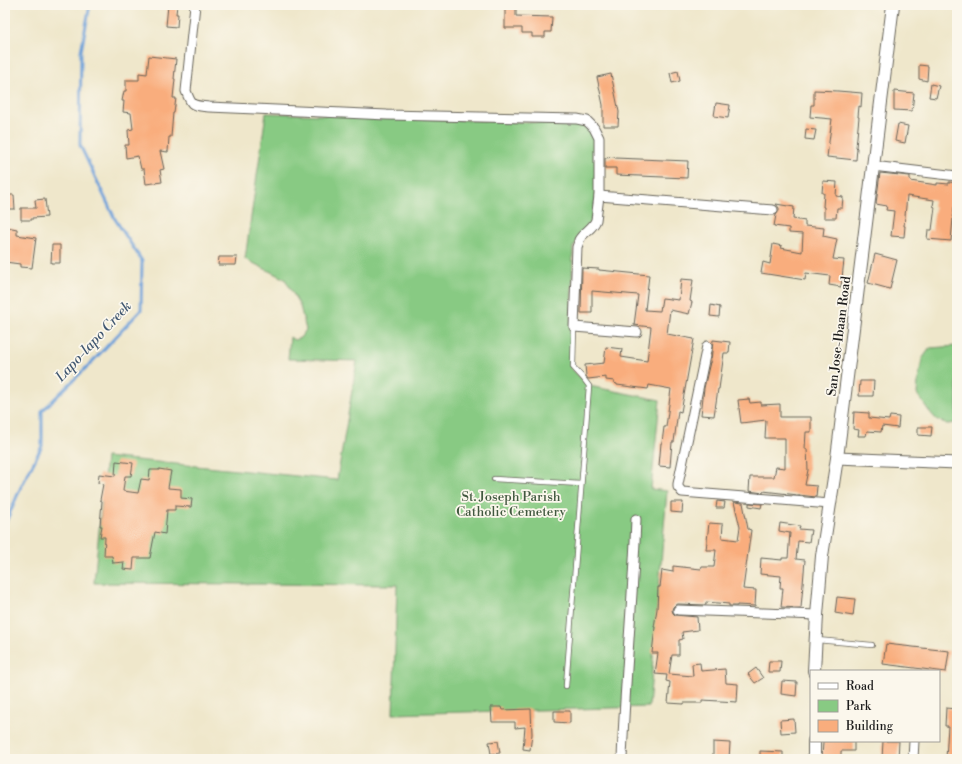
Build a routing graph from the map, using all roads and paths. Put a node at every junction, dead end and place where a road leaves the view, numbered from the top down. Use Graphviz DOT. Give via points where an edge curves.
graph roads {
  1 [pos="194,5"];
  2 [pos="893,5"];
  3 [pos="873,166"];
  4 [pos="957,176"];
  5 [pos="599,196"];
  6 [pos="773,210"];
  7 [pos="574,327"];
  8 [pos="637,332"];
  9 [pos="707,346"];
  10 [pos="837,458"];
  11 [pos="957,463"];
  12 [pos="494,479"];
  13 [pos="581,484"];
  14 [pos="830,504"];
  15 [pos="636,519"];
  16 [pos="678,610"];
  17 [pos="817,616"];
  18 [pos="816,640"];
  19 [pos="872,645"];
  20 [pos="814,670"];
  21 [pos="566,686"];
  22 [pos="814,742"];
  23 [pos="914,742"];
  24 [pos="622,759"];
  25 [pos="814,759"];
  26 [pos="913,759"];
  1 -- 5 [label="street" via="186,91 195,106 587,121 599,138"];
  2 -- 3 [label="main road, San Jose-Ibaan Road"];
  3 -- 4 [label="street"];
  3 -- 10 [label="main road, San Jose-Ibaan Road"];
  5 -- 6 [label="street"];
  5 -- 7 [label="street" via="596,220 582,235 577,247"];
  7 -- 8 [label="street"];
  7 -- 13 [label="lane" via="572,367 589,386"];
  9 -- 14 [label="street" via="678,484 679,490"];
  10 -- 11 [label="street"];
  10 -- 14 [label="main road, San Jose-Ibaan Road"];
  12 -- 13 [label="lane"];
  13 -- 21 [label="lane"];
  14 -- 17 [label="main road, San Jose-Ibaan Road"];
  15 -- 24 [label="street"];
  16 -- 17 [label="street"];
  17 -- 18 [label="main road, San Jose-Ibaan Road"];
  18 -- 19 [label="lane"];
  18 -- 20 [label="main road, San Jose-Ibaan Road"];
  22 -- 25 [label="main road"];
  23 -- 26 [label="street"];
}
